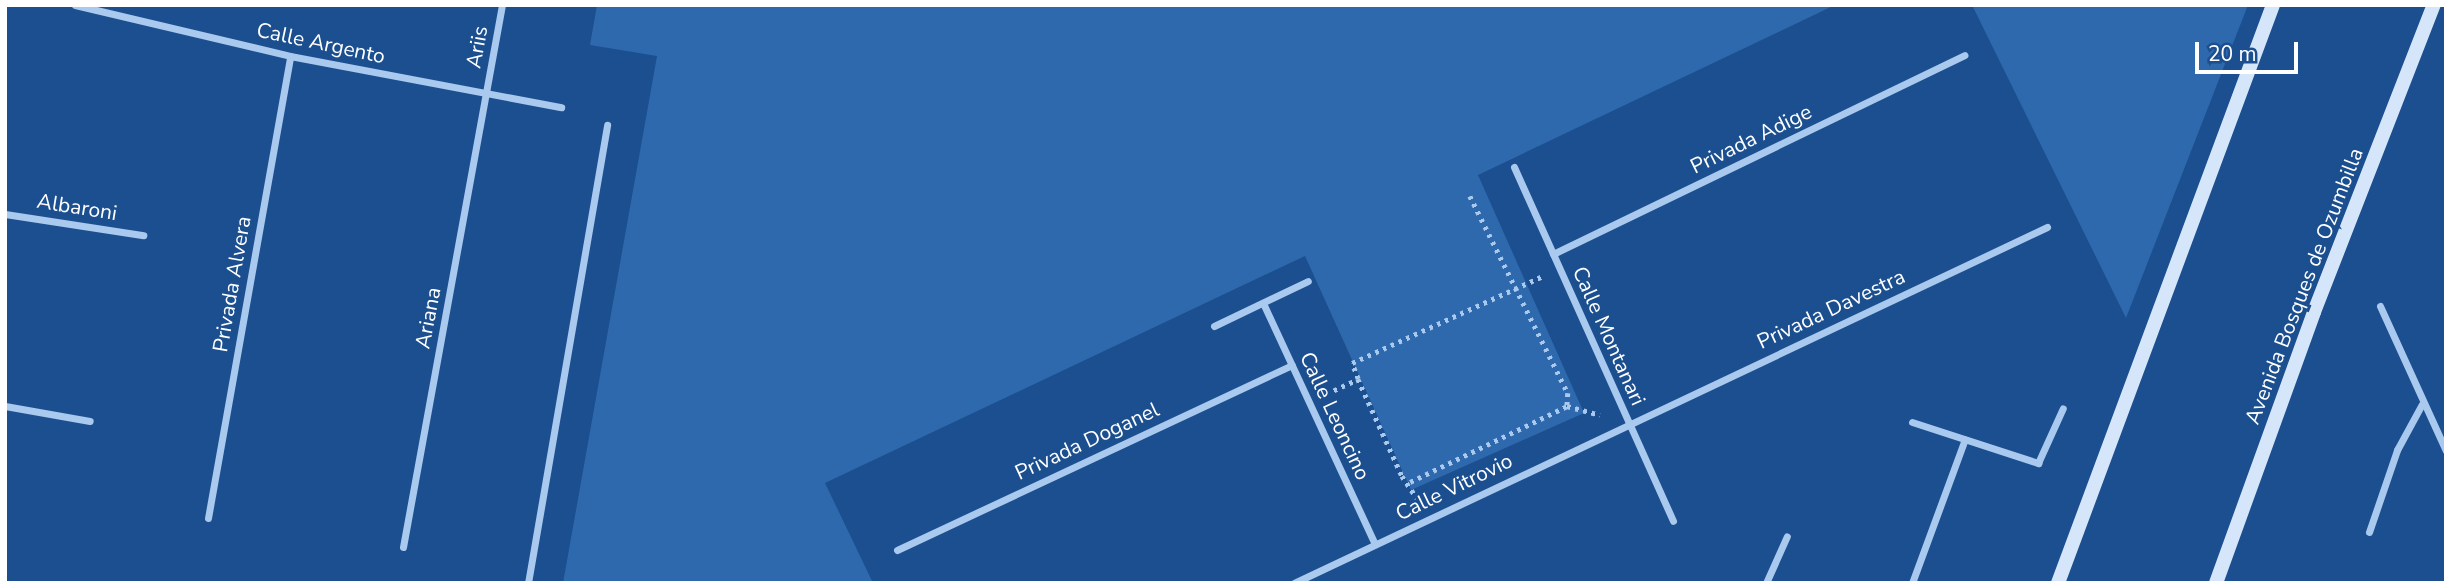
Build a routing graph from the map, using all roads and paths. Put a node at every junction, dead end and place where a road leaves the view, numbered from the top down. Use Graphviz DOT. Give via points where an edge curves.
graph roads {
  1 [pos="75,5"];
  2 [pos="502,5"];
  3 [pos="2273,5"];
  4 [pos="2434,5"];
  5 [pos="1964,55"];
  6 [pos="290,56"];
  7 [pos="487,94"];
  8 [pos="561,107"];
  9 [pos="607,125"];
  10 [pos="1514,167"];
  11 [pos="1470,196"];
  12 [pos="5,214"];
  13 [pos="2047,227"];
  14 [pos="143,235"];
  15 [pos="1553,254"];
  16 [pos="1560,268"];
  17 [pos="1308,281"];
  18 [pos="1516,288"];
  19 [pos="1263,303"];
  20 [pos="2380,306"];
  21 [pos="1214,326"];
  22 [pos="1292,365"];
  23 [pos="1359,379"];
  24 [pos="1309,401"];
  25 [pos="2422,404"];
  26 [pos="5,406"];
  27 [pos="1567,406"];
  28 [pos="2063,408"];
  29 [pos="90,421"];
  30 [pos="1629,422"];
  31 [pos="1912,422"];
  32 [pos="1965,439"];
  33 [pos="2446,451"];
  34 [pos="1410,482"];
  35 [pos="208,518"];
  36 [pos="1428,518"];
  37 [pos="1673,521"];
  38 [pos="2370,532"];
  39 [pos="1787,536"];
  40 [pos="1375,544"];
  41 [pos="403,547"];
  42 [pos="897,550"];
  43 [pos="528,583"];
  44 [pos="1294,583"];
  45 [pos="1766,583"];
  46 [pos="1912,583"];
  47 [pos="2058,583"];
  48 [pos="2216,583"];
  1 -- 6 [label="street, Calle Argento"];
  2 -- 7 [label="street, Ariis"];
  3 -- 47 [label="main road"];
  4 -- 48 [label="main road, Avenida Bosques de Ozumbilla" via="2314,312"];
  5 -- 15 [label="street, Privada Adige"];
  6 -- 7 [label="street, Calle Argento"];
  6 -- 35 [label="street, Privada Alvera"];
  7 -- 8 [label="street, Calle Argento"];
  7 -- 41 [label="street, Ariana"];
  9 -- 43 [label="street"];
  10 -- 15 [label="street, Calle Montanari"];
  11 -- 18 [label="path"];
  12 -- 14 [label="street, Albaroni"];
  13 -- 30 [label="street, Privada Davestra"];
  15 -- 16 [label="street, Calle Montanari"];
  16 -- 18 [label="path"];
  16 -- 30 [label="street, Calle Montanari"];
  17 -- 19 [label="street"];
  18 -- 23 [label="path" via="1352,363"];
  18 -- 27 [label="path" via="1568,393"];
  19 -- 21 [label="street"];
  19 -- 22 [label="street, Calle Leoncino"];
  20 -- 25 [label="street"];
  22 -- 24 [label="street, Calle Leoncino"];
  22 -- 42 [label="street, Privada Doganel"];
  23 -- 24 [label="path"];
  23 -- 34 [label="path" via="1402,476"];
  24 -- 40 [label="street, Calle Leoncino"];
  25 -- 33 [label="street"];
  25 -- 38 [label="street" via="2397,450"];
  26 -- 29 [label="street"];
  27 -- 30 [label="path"];
  27 -- 34 [label="path"];
  28 -- 32 [label="street" via="2038,463"];
  30 -- 36 [label="street, Calle Vitrovio"];
  30 -- 37 [label="street, Calle Montanari"];
  31 -- 32 [label="street"];
  32 -- 46 [label="street"];
  34 -- 36 [label="path"];
  36 -- 40 [label="street, Calle Vitrovio"];
  39 -- 45 [label="street"];
  40 -- 44 [label="street, Calle Vitrovio"];
}
